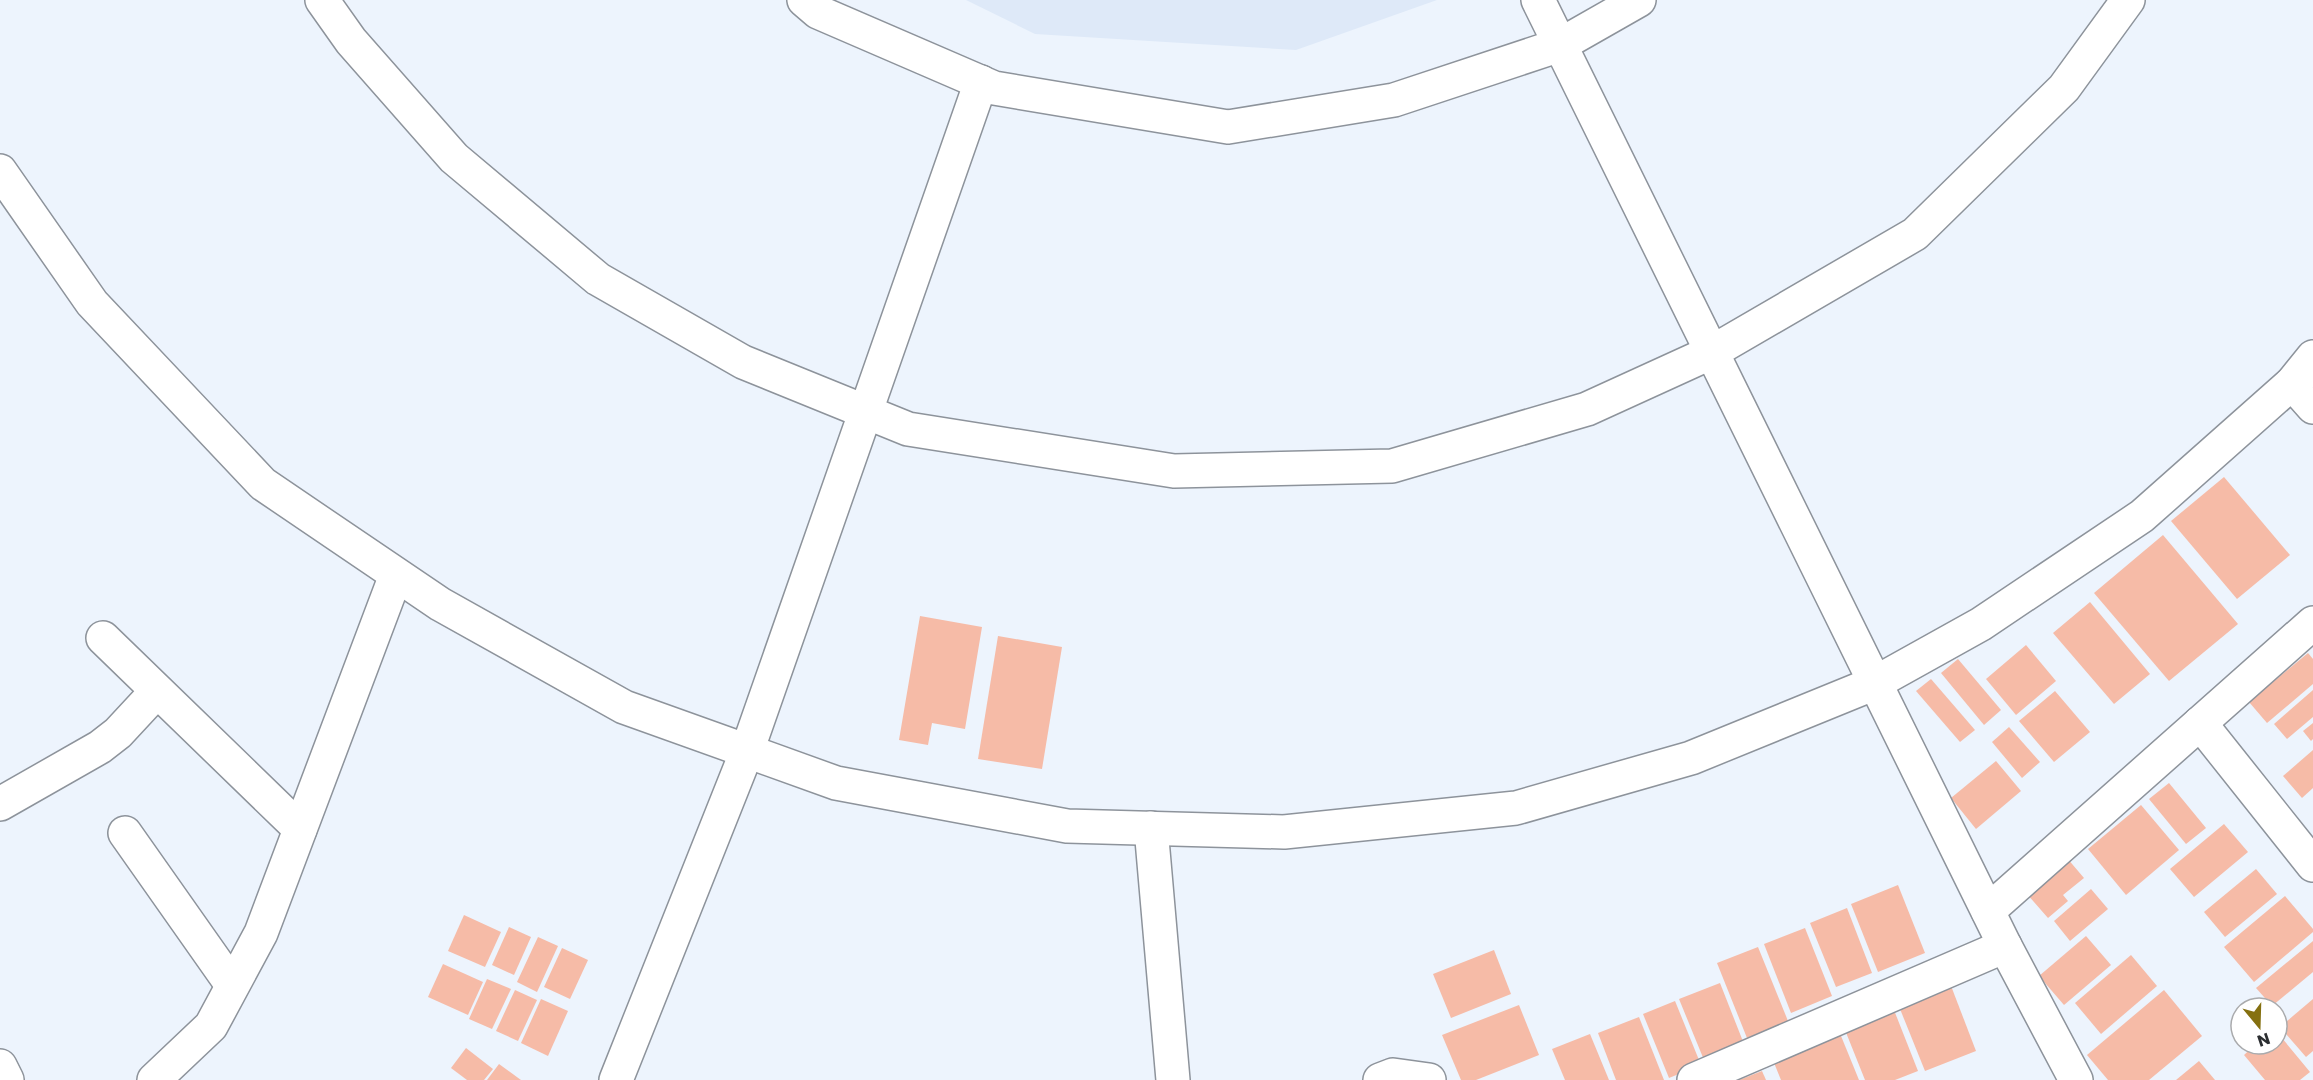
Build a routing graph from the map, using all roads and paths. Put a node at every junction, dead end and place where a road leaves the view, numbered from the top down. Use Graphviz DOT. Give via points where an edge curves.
graph roads {
  1 [pos="322,0"];
  2 [pos="804,0"];
  3 [pos="1538,0"];
  4 [pos="1639,0"];
  5 [pos="2128,0"];
  6 [pos="1560,45"];
  7 [pos="981,82"];
  8 [pos="0,171"];
  9 [pos="1712,352"];
  10 [pos="2313,357"];
  11 [pos="2306,385"];
  12 [pos="865,412"];
  13 [pos="396,575"];
  14 [pos="2313,623"];
  15 [pos="103,638"];
  16 [pos="1875,683"];
  17 [pos="157,691"];
  18 [pos="2200,723"];
  19 [pos="747,751"];
  20 [pos="0,804"];
  21 [pos="1151,828"];
  22 [pos="300,829"];
  23 [pos="125,833"];
  24 [pos="2313,865"];
  25 [pos="1988,911"];
  26 [pos="2005,946"];
  27 [pos="232,985"];
  28 [pos="0,1066"];
  29 [pos="7,1080"];
  30 [pos="154,1080"];
  31 [pos="616,1080"];
  32 [pos="1173,1080"];
  33 [pos="1380,1080"];
  34 [pos="1429,1080"];
  35 [pos="1694,1080"];
  36 [pos="2076,1080"];
  1 -- 12 [label="street" via="351,41 454,158 598,279 743,362"];
  2 -- 7 [label="street" via="818,12"];
  3 -- 6 [label="street"];
  4 -- 6 [label="street"];
  5 -- 9 [label="street" via="2064,88 1915,234"];
  6 -- 7 [label="street" via="1394,100 1228,127 994,88"];
  6 -- 9 [label="street"];
  7 -- 12 [label="street"];
  8 -- 13 [label="street" via="92,303 263,484"];
  9 -- 12 [label="street" via="1587,409 1392,466 1174,471 908,429"];
  9 -- 16 [label="street"];
  10 -- 11 [label="street"];
  11 -- 16 [label="street" via="2142,516 1981,624"];
  12 -- 19 [label="street"];
  13 -- 19 [label="street" via="440,604 624,707"];
  13 -- 22 [label="street"];
  14 -- 18 [label="street"];
  15 -- 17 [label="street"];
  16 -- 21 [label="street" via="1691,758 1516,808 1284,832"];
  16 -- 25 [label="street"];
  17 -- 20 [label="street" via="100,747"];
  17 -- 22 [label="street"];
  18 -- 24 [label="street"];
  18 -- 25 [label="street"];
  19 -- 21 [label="street" via="836,783 1067,826"];
  19 -- 31 [label="street"];
  21 -- 32 [label="street"];
  22 -- 27 [label="street" via="261,933"];
  23 -- 27 [label="street"];
  25 -- 26 [label="street"];
  26 -- 35 [label="street"];
  26 -- 36 [label="street"];
  27 -- 30 [label="street" via="211,1026"];
  28 -- 29 [label="street"];
  33 -- 34 [label="street" via="1393,1075"];
}
